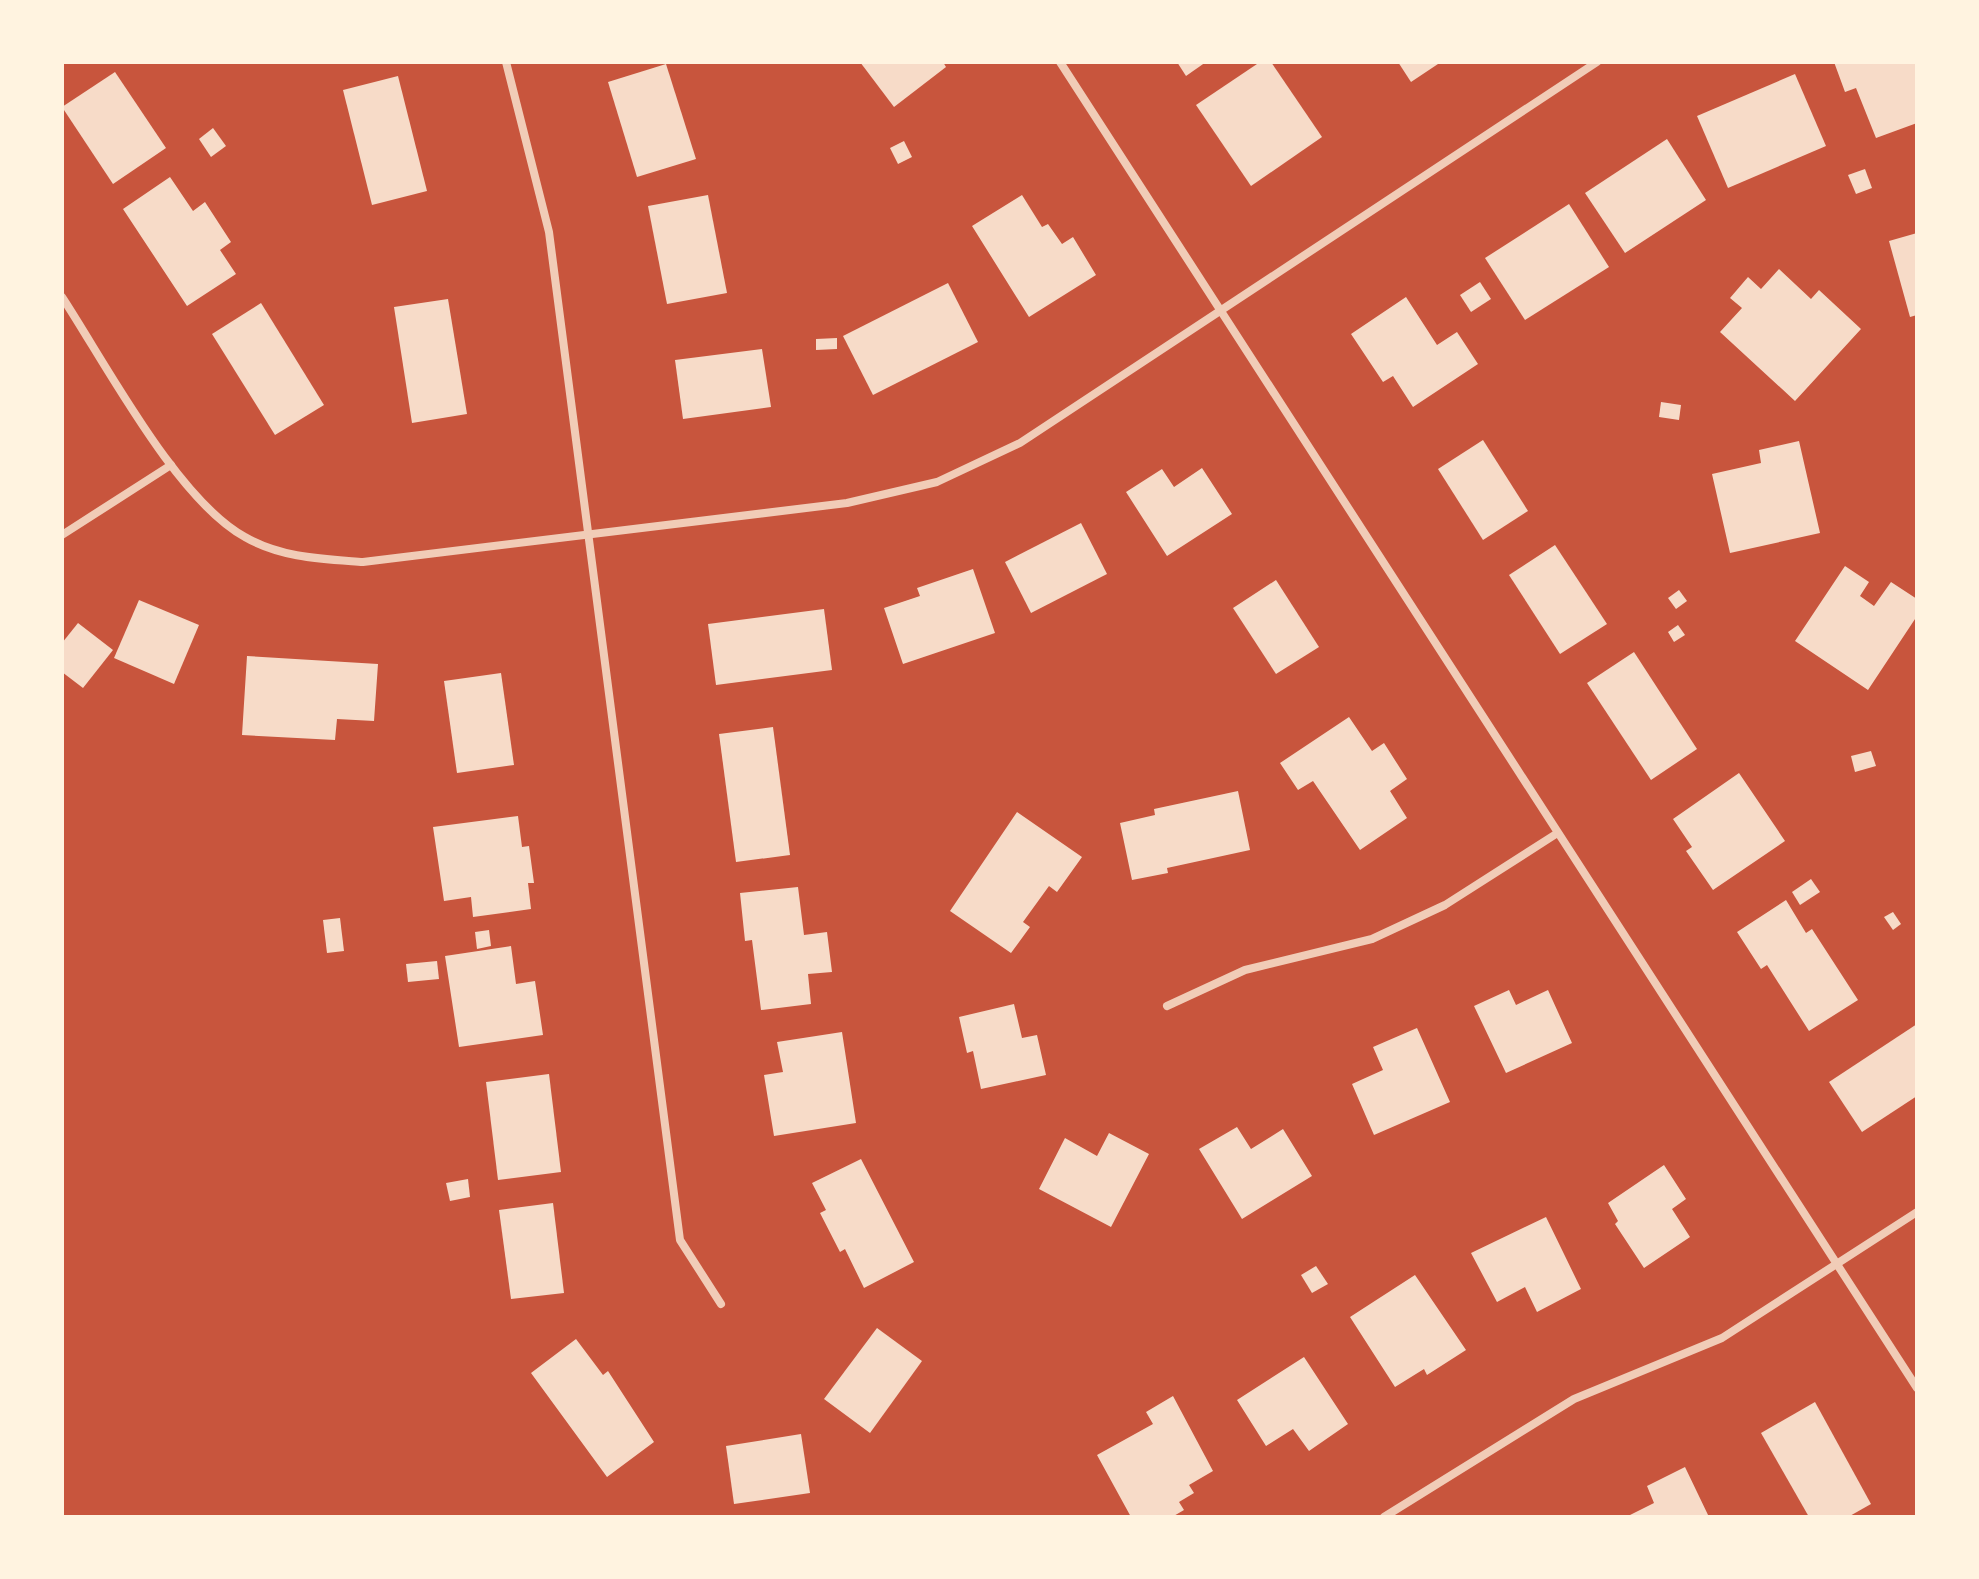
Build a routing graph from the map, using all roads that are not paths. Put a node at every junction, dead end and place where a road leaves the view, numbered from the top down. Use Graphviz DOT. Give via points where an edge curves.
graph roads {
  1 [pos="506,62"];
  2 [pos="1060,62"];
  3 [pos="1597,62"];
  4 [pos="62,297"];
  5 [pos="1222,312"];
  6 [pos="171,465"];
  7 [pos="62,535"];
  8 [pos="588,535"];
  9 [pos="1556,834"];
  10 [pos="1167,1006"];
  11 [pos="1917,1212"];
  12 [pos="1837,1266"];
  13 [pos="721,1304"];
  14 [pos="1917,1388"];
  15 [pos="1384,1517"];
  1 -- 8 [label="street" via="549,232"];
  2 -- 5 [label="street"];
  3 -- 5 [label="street"];
  4 -- 6 [label="street"];
  5 -- 8 [label="street" via="1020,443 937,482 847,503"];
  5 -- 9 [label="street"];
  6 -- 7 [label="street"];
  6 -- 8 [label="street" via="206,508 245,538 300,557 363,562"];
  8 -- 13 [label="street" via="680,1240"];
  9 -- 10 [label="street" via="1445,905 1372,939 1245,970"];
  9 -- 12 [label="street"];
  11 -- 12 [label="street"];
  12 -- 14 [label="street"];
  12 -- 15 [label="street" via="1722,1338 1574,1399"];
}
